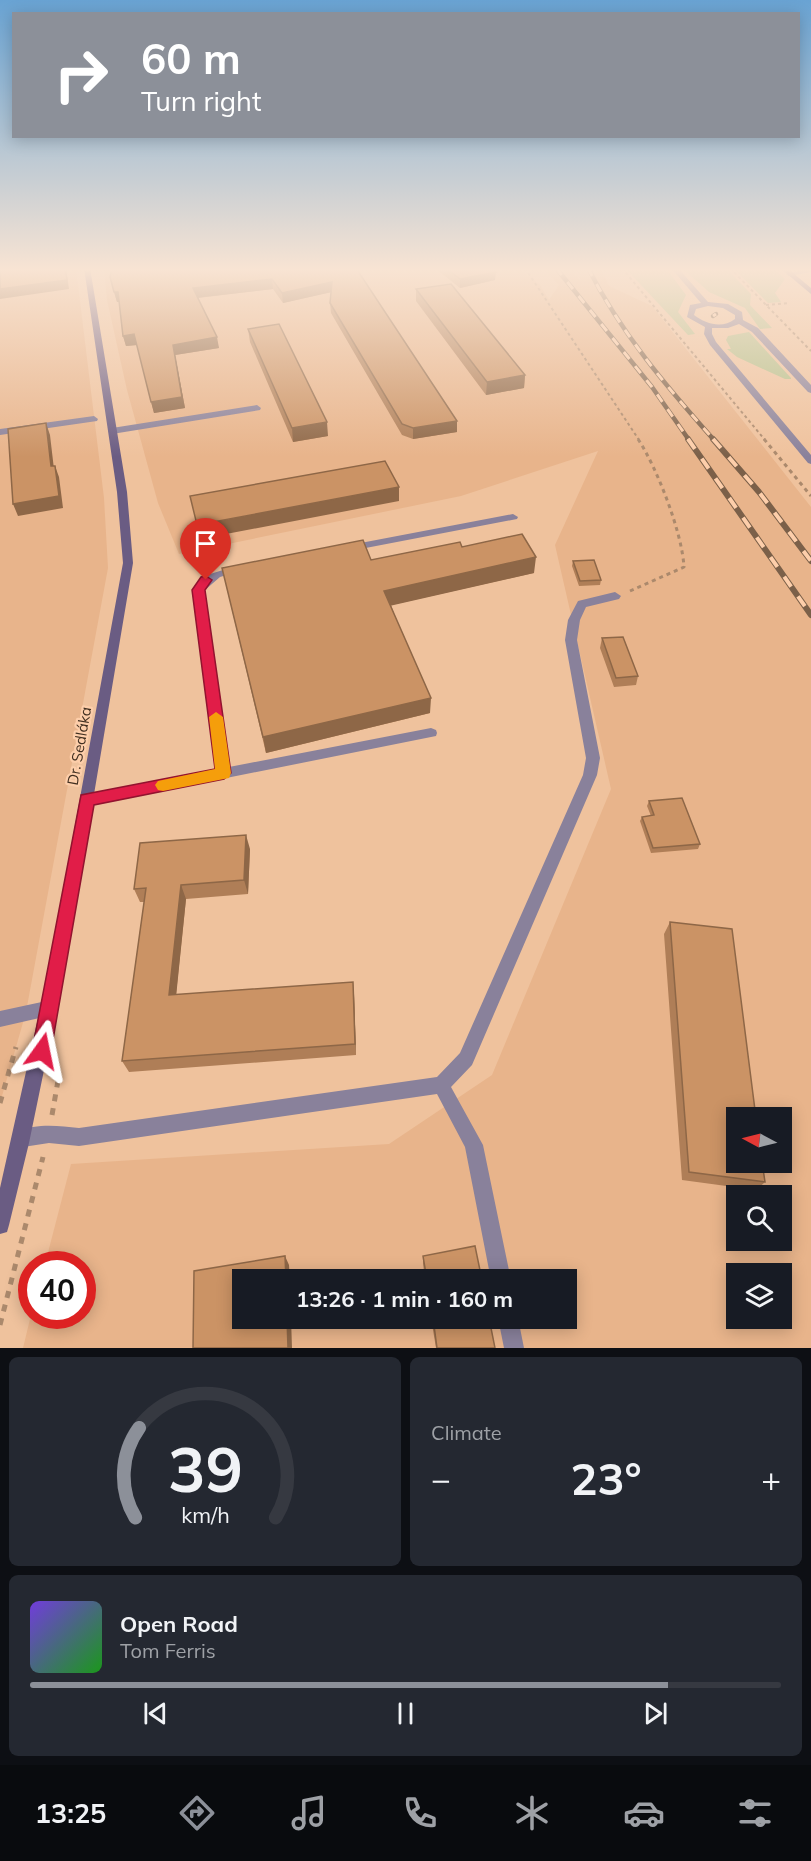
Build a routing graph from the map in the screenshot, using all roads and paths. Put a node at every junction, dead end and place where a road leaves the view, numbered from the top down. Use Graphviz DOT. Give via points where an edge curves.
graph roads {
  1 [pos="97,331"];
  2 [pos="568,331"];
  3 [pos="674,331"];
  4 [pos="708,331"];
  5 [pos="756,331"];
  6 [pos="791,331"];
  7 [pos="811,351"];
  8 [pos="811,390"];
  9 [pos="257,408"];
  10 [pos="94,419"];
  11 [pos="112,431"];
  12 [pos="0,432"];
  13 [pos="811,461"];
  14 [pos="811,496"];
  15 [pos="513,517"];
  16 [pos="338,550"];
  17 [pos="256,565"];
  18 [pos="615,596"];
  19 [pos="432,733"];
  20 [pos="224,773"];
  21 [pos="87,800"];
  22 [pos="51,1008"];
  23 [pos="26,1012"];
  24 [pos="0,1019"];
  25 [pos="441,1085"];
  26 [pos="0,1103"];
  27 [pos="23,1138"];
  28 [pos="0,1225"];
  29 [pos="499,1269"];
  30 [pos="510,1329"];
  31 [pos="514,1348"];
  1 -- 11 [label="street, Dr. Sedláka"];
  2 -- 18 [label="path" via="649,456 683,549 684,567"];
  3 -- 14 [label="path"];
  4 -- 13 [label="street" via="712,343"];
  5 -- 8 [label="street"];
  6 -- 7 [label="path"];
  9 -- 11 [label="street"];
  10 -- 12 [label="street"];
  11 -- 21 [label="street, Dr. Sedláka" via="128,563"];
  15 -- 16 [label="street"];
  17 -- 20 [label="street" via="221,572 206,580 199,590"];
  18 -- 25 [label="street" via="582,604 571,640 593,758 590,775 466,1059"];
  19 -- 20 [label="street"];
  20 -- 21 [label="street"];
  21 -- 22 [label="street, Dr. Sedláka"];
  22 -- 23 [label="street"];
  22 -- 27 [label="street, Dr. Sedláka"];
  23 -- 24 [label="street"];
  23 -- 26 [label="path"];
  25 -- 27 [label="street" via="79,1137 49,1134"];
  25 -- 29 [label="street" via="474,1145"];
  27 -- 28 [label="street, Dr. Sedláka"];
  30 -- 31 [label="street"];
}
